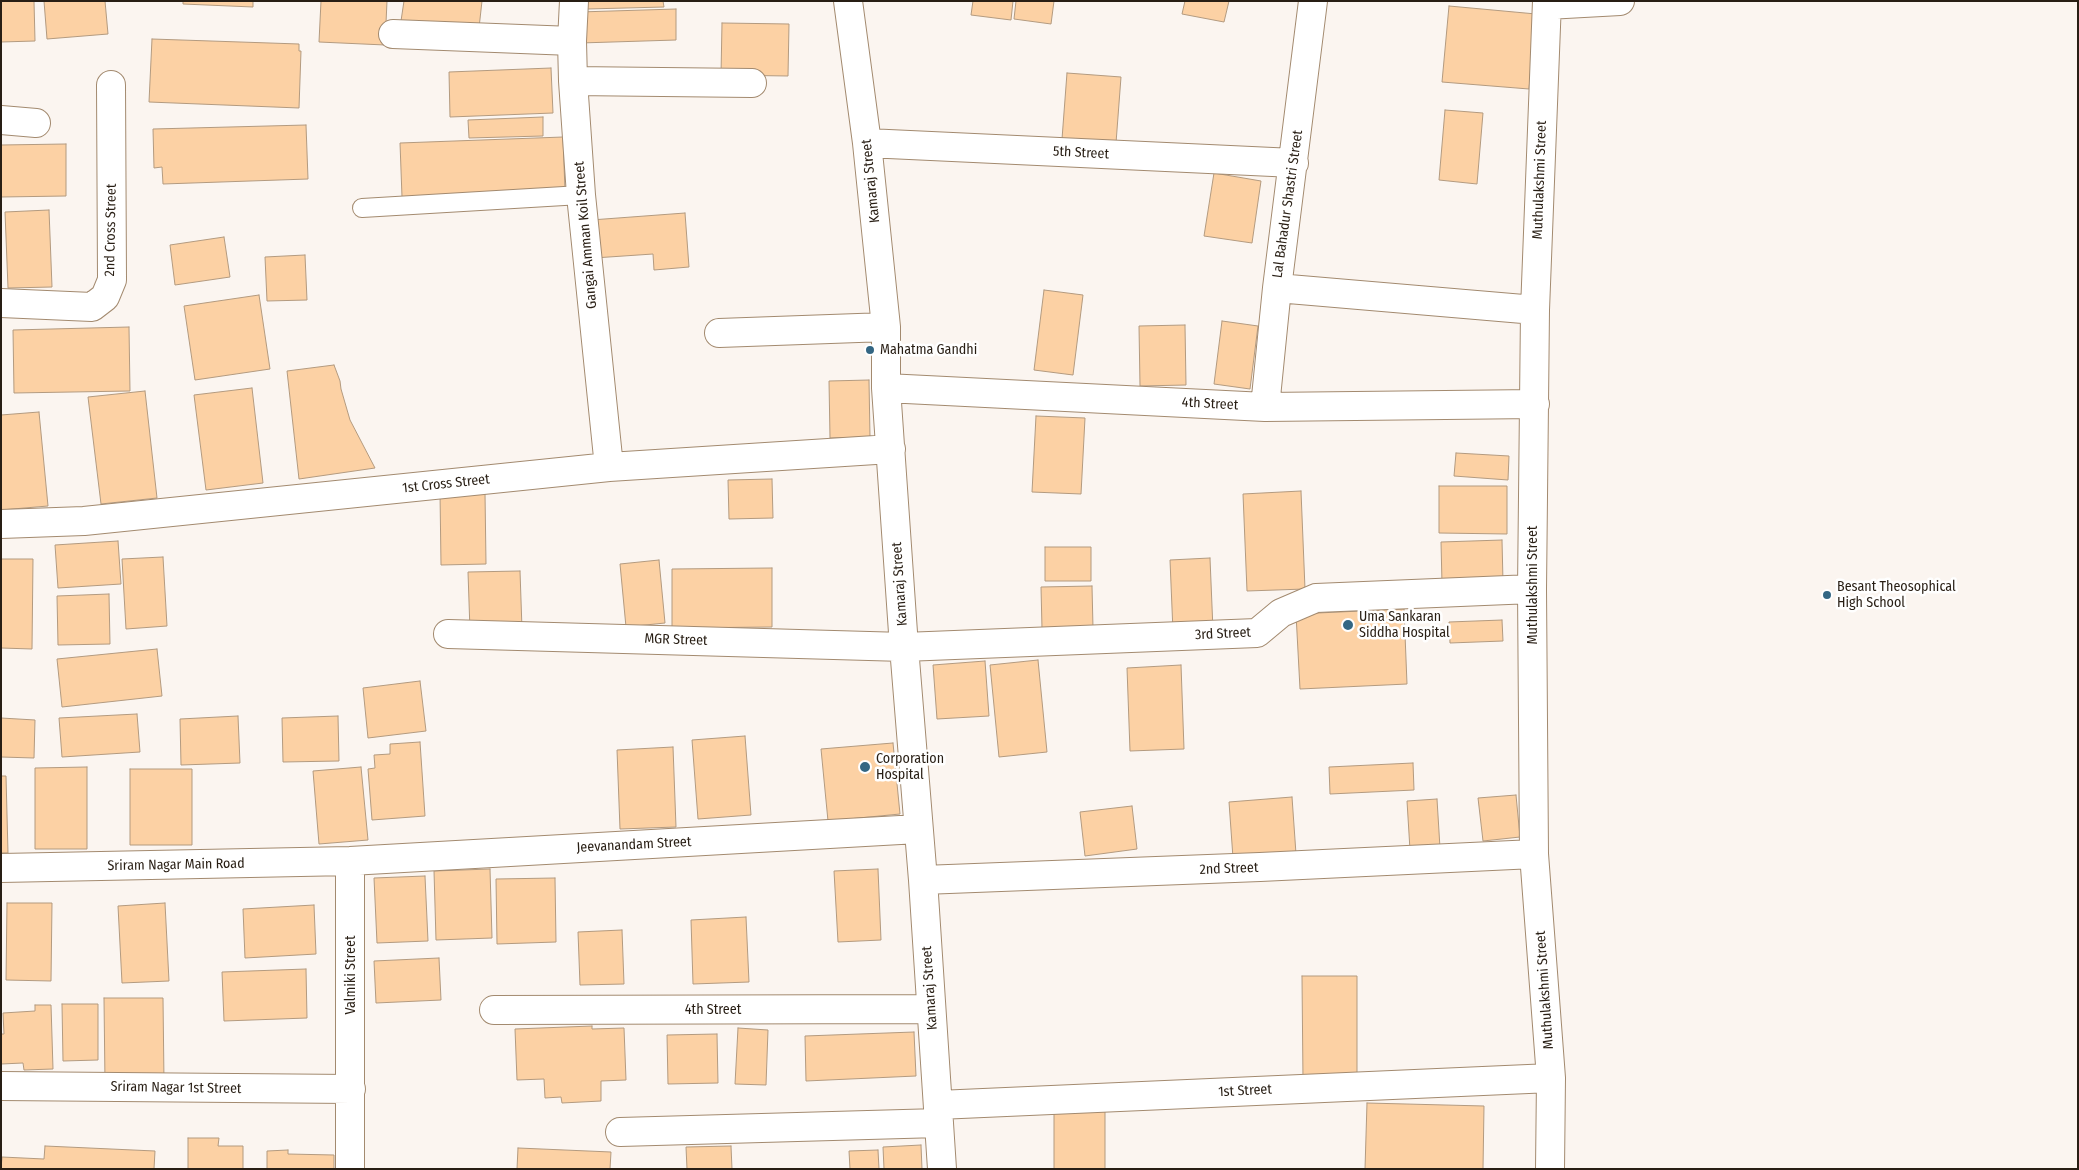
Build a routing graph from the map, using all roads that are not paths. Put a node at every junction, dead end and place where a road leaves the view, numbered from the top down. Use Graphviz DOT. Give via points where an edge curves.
graph roads {
  1 [pos="574,1"];
  2 [pos="848,1"];
  3 [pos="1314,1"];
  4 [pos="1620,1"];
  5 [pos="1547,3"];
  6 [pos="393,34"];
  7 [pos="572,41"];
  8 [pos="573,81"];
  9 [pos="752,83"];
  10 [pos="111,85"];
  11 [pos="1,120"];
  12 [pos="36,123"];
  13 [pos="867,143"];
  14 [pos="1294,163"];
  15 [pos="581,195"];
  16 [pos="362,208"];
  17 [pos="1277,288"];
  18 [pos="1,303"];
  19 [pos="1535,310"];
  20 [pos="886,327"];
  21 [pos="719,333"];
  22 [pos="886,388"];
  23 [pos="1535,404"];
  24 [pos="1265,407"];
  25 [pos="891,449"];
  26 [pos="609,467"];
  27 [pos="1,524"];
  28 [pos="1532,590"];
  29 [pos="448,634"];
  30 [pos="904,647"];
  31 [pos="918,829"];
  32 [pos="1534,854"];
  33 [pos="350,860"];
  34 [pos="1,868"];
  35 [pos="923,880"];
  36 [pos="932,1009"];
  37 [pos="494,1010"];
  38 [pos="1551,1078"];
  39 [pos="1,1086"];
  40 [pos="351,1089"];
  41 [pos="939,1114"];
  42 [pos="620,1132"];
  43 [pos="350,1169"];
  44 [pos="942,1169"];
  45 [pos="1550,1169"];
  1 -- 7 [label="street, Gangai Amman Koil Street"];
  2 -- 13 [label="street, Kamaraj Street"];
  3 -- 14 [label="street, Lal Bahadur Shastri Street"];
  4 -- 5 [label="street"];
  5 -- 19 [label="street, Muthulakshmi Street"];
  6 -- 7 [label="street"];
  7 -- 8 [label="street, Gangai Amman Koil Street"];
  8 -- 9 [label="street"];
  8 -- 15 [label="street, Gangai Amman Koil Street"];
  10 -- 18 [label="street, 2nd Cross Street" via="112,280 105,297 92,307"];
  11 -- 12 [label="street"];
  13 -- 14 [label="street, 5th Street"];
  13 -- 20 [label="street, Kamaraj Street"];
  14 -- 17 [label="street, Lal Bahadur Shastri Street"];
  15 -- 16 [label="lane"];
  15 -- 26 [label="street, Gangai Amman Koil Street"];
  17 -- 19 [label="street"];
  17 -- 24 [label="street, Lal Bahadur Shastri Street"];
  19 -- 23 [label="street, Muthulakshmi Street"];
  20 -- 21 [label="street"];
  20 -- 22 [label="street, Kamaraj Street"];
  22 -- 24 [label="street, 4th Street"];
  22 -- 25 [label="street, Kamaraj Street"];
  23 -- 24 [label="street, 4th Street"];
  23 -- 28 [label="street, Muthulakshmi Street"];
  25 -- 26 [label="street, 1st Cross Street"];
  25 -- 30 [label="street, Kamaraj Street"];
  26 -- 27 [label="street, 1st Cross Street" via="84,521"];
  28 -- 30 [label="street, 3rd Street" via="1316,598 1281,613 1257,633"];
  28 -- 32 [label="street, Muthulakshmi Street"];
  29 -- 30 [label="street, MGR Street"];
  30 -- 31 [label="street, Kamaraj Street"];
  31 -- 33 [label="street, Jeevanandam Street"];
  31 -- 35 [label="street, Kamaraj Street"];
  32 -- 35 [label="street, 2nd Street"];
  32 -- 38 [label="street, Muthulakshmi Street"];
  33 -- 34 [label="street, Sriram Nagar Main Road"];
  33 -- 40 [label="street, Valmiki Street"];
  35 -- 36 [label="street, Kamaraj Street"];
  36 -- 37 [label="street, 4th Street"];
  36 -- 41 [label="street, Kamaraj Street"];
  38 -- 41 [label="street, 1st Street"];
  38 -- 45 [label="street, Muthulakshmi Street"];
  39 -- 40 [label="street, Sriram Nagar 1st Street"];
  40 -- 43 [label="street, Valmiki Street"];
  41 -- 42 [label="street, 1st Street"];
  41 -- 44 [label="street, Kamaraj Street"];
}
